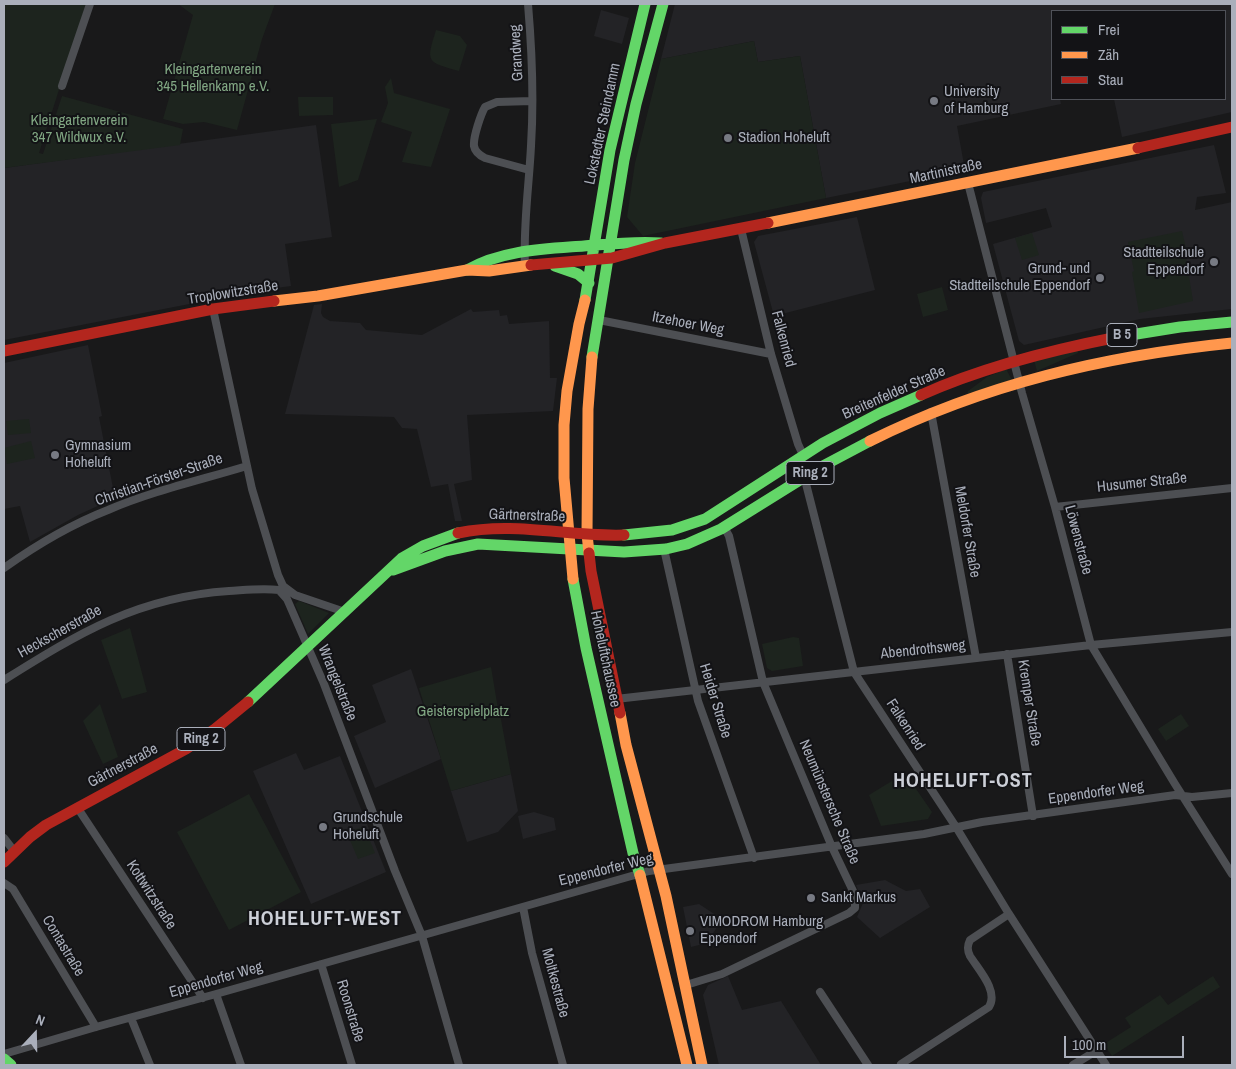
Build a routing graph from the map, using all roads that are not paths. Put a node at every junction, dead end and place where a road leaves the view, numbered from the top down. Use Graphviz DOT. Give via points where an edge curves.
graph roads {
  1 [pos="90,4"];
  2 [pos="528,4"];
  3 [pos="645,4"];
  4 [pos="663,4"];
  5 [pos="62,86"];
  6 [pos="532,101"];
  7 [pos="1232,127"];
  8 [pos="529,170"];
  9 [pos="968,183"];
  10 [pos="741,229"];
  11 [pos="602,251"];
  12 [pos="524,252"];
  13 [pos="546,264"];
  14 [pos="525,266"];
  15 [pos="467,270"];
  16 [pos="589,283"];
  17 [pos="213,309"];
  18 [pos="599,320"];
  19 [pos="1232,322"];
  20 [pos="1232,342"];
  21 [pos="4,351"];
  22 [pos="771,354"];
  23 [pos="1015,361"];
  24 [pos="1020,382"];
  25 [pos="931,412"];
  26 [pos="803,455"];
  27 [pos="247,466"];
  28 [pos="804,476"];
  29 [pos="1232,488"];
  30 [pos="1055,507"];
  31 [pos="724,527"];
  32 [pos="568,531"];
  33 [pos="587,534"];
  34 [pos="664,549"];
  35 [pos="569,550"];
  36 [pos="589,552"];
  37 [pos="4,568"];
  38 [pos="389,572"];
  39 [pos="281,588"];
  40 [pos="342,611"];
  41 [pos="1232,632"];
  42 [pos="1091,645"];
  43 [pos="307,646"];
  44 [pos="1007,654"];
  45 [pos="976,658"];
  46 [pos="854,672"];
  47 [pos="4,680"];
  48 [pos="763,682"];
  49 [pos="695,690"];
  50 [pos="616,699"];
  51 [pos="1232,794"];
  52 [pos="1183,796"];
  53 [pos="77,807"];
  54 [pos="1033,816"];
  55 [pos="956,827"];
  56 [pos="4,838"];
  57 [pos="832,847"];
  58 [pos="14,851"];
  59 [pos="754,858"];
  60 [pos="4,862"];
  61 [pos="659,870"];
  62 [pos="639,874"];
  63 [pos="1232,874"];
  64 [pos="4,883"];
  65 [pos="522,907"];
  66 [pos="1009,914"];
  67 [pos="422,936"];
  68 [pos="321,964"];
  69 [pos="686,985"];
  70 [pos="820,992"];
  71 [pos="216,994"];
  72 [pos="203,998"];
  73 [pos="131,1018"];
  74 [pos="96,1026"];
  75 [pos="1096,1051"];
  76 [pos="4,1054"];
  77 [pos="4,1058"];
  78 [pos="901,1064"];
  79 [pos="11,1065"];
  80 [pos="150,1065"];
  81 [pos="241,1065"];
  82 [pos="352,1065"];
  83 [pos="459,1065"];
  84 [pos="562,1065"];
  85 [pos="687,1065"];
  86 [pos="702,1065"];
  87 [pos="868,1065"];
  88 [pos="1073,1065"];
  89 [pos="1106,1065"];
  1 -- 5 [label="street"];
  2 -- 6 [label="street, Grandweg"];
  3 -- 11 [label="main road, Lokstedter Steindamm" via="610,150"];
  4 -- 11 [label="main road, Lokstedter Steindamm"];
  6 -- 8 [label="street, Grandweg"];
  6 -- 8 [label="street, Grandweg" via="497,102 485,106 474,146 480,156"];
  7 -- 9 [label="main road, Martinistraße"];
  8 -- 12 [label="street, Grandweg"];
  9 -- 10 [label="main road, Martinistraße"];
  9 -- 23 [label="street, Löwenstraße"];
  10 -- 11 [label="main road, Martinistraße" via="666,243 647,241"];
  10 -- 22 [label="street, Falkenried"];
  11 -- 12 [label="main road, Troplowitzstraße"];
  11 -- 13 [label="main road, Troplowitzstraße"];
  11 -- 14 [label="main road" via="548,257"];
  11 -- 16 [label="main road, Hoheluftchaussee"];
  11 -- 18 [label="main road, Hoheluftchaussee"];
  12 -- 14 [label="street, Grandweg"];
  12 -- 15 [label="main road, Troplowitzstraße" via="477,263"];
  13 -- 14 [label="main road, Troplowitzstraße"];
  13 -- 16 [label="main road" via="573,272"];
  14 -- 15 [label="main road, Troplowitzstraße" via="480,273"];
  15 -- 17 [label="main road, Troplowitzstraße" via="343,292"];
  16 -- 32 [label="main road, Hoheluftchaussee" via="566,396 564,478"];
  17 -- 21 [label="main road, Troplowitzstraße"];
  17 -- 27 [label="street, Wrangelstraße"];
  18 -- 22 [label="street, Itzehoer Weg"];
  18 -- 33 [label="main road, Hoheluftchaussee" via="588,409"];
  19 -- 23 [label="main road, Breitenfelder Straße / B 5" via="1135,333"];
  20 -- 24 [label="main road, Ring 2" via="1121,357"];
  22 -- 26 [label="street, Falkenried"];
  23 -- 24 [label="street, Löwenstraße"];
  23 -- 26 [label="main road, Breitenfelder Straße / Ring 2" via="926,392"];
  24 -- 25 [label="main road, Ring 2"];
  24 -- 30 [label="street, Löwenstraße"];
  25 -- 28 [label="main road, Ring 2" via="877,436"];
  25 -- 45 [label="street, Meldorfer Straße"];
  26 -- 33 [label="main road, Breitenfelder Straße / Ring 2" via="730,504 689,525 652,533"];
  27 -- 37 [label="street, Christian-Förster-Straße" via="108,510 48,540"];
  27 -- 39 [label="street, Wrangelstraße"];
  28 -- 31 [label="main road, Ring 2"];
  28 -- 46 [label="street, Falkenried"];
  29 -- 30 [label="street, Husumer Straße"];
  30 -- 42 [label="street, Löwenstraße"];
  31 -- 34 [label="main road, Ring 2" via="689,543"];
  31 -- 48 [label="street, Neumünstersche Straße" via="729,536"];
  32 -- 33 [label="main road, Gärtnerstraße / Ring 2"];
  32 -- 35 [label="main road, Hoheluftchaussee"];
  32 -- 38 [label="main road, Gärtnerstraße / Ring 2" via="503,528 461,533 407,554"];
  33 -- 36 [label="main road, Hoheluftchaussee"];
  34 -- 36 [label="main road, Ring 2"];
  34 -- 49 [label="street, Heider Straße"];
  35 -- 36 [label="main road, Gärtnerstraße / Ring 2"];
  35 -- 38 [label="main road, Gärtnerstraße / Ring 2" via="494,544 467,546 447,550"];
  35 -- 62 [label="main road, Hoheluftchaussee" via="586,648"];
  36 -- 50 [label="main road, Hoheluftchaussee"];
  38 -- 40 [label="main road, Gärtnerstraße / Ring 2"];
  39 -- 40 [label="street"];
  39 -- 43 [label="street, Wrangelstraße"];
  39 -- 47 [label="street, Heckscherstraße" via="203,593 157,602 112,618 76,636"];
  40 -- 43 [label="main road, Gärtnerstraße / Ring 2"];
  41 -- 42 [label="street, Abendrothsweg"];
  42 -- 44 [label="street, Abendrothsweg"];
  42 -- 52 [label="street, Löwenstraße"];
  43 -- 53 [label="main road, Gärtnerstraße / Ring 2" via="213,731"];
  43 -- 67 [label="street, Wrangelstraße"];
  44 -- 45 [label="street, Abendrothsweg"];
  44 -- 54 [label="street, Kremper Straße"];
  45 -- 46 [label="street, Abendrothsweg"];
  46 -- 48 [label="street, Abendrothsweg"];
  46 -- 55 [label="street, Falkenried"];
  48 -- 49 [label="street, Abendrothsweg"];
  48 -- 57 [label="street, Neumünstersche Straße"];
  49 -- 50 [label="street, Abendrothsweg"];
  49 -- 59 [label="street, Heider Straße"];
  50 -- 61 [label="main road, Hoheluftchaussee"];
  51 -- 52 [label="street, Eppendorfer Weg"];
  52 -- 54 [label="street, Eppendorfer Weg"];
  52 -- 63 [label="street, Löwenstraße"];
  53 -- 58 [label="main road, Gärtnerstraße / Ring 2" via="39,829"];
  53 -- 72 [label="street, Kottwitzstraße"];
  54 -- 55 [label="street, Eppendorfer Weg"];
  55 -- 57 [label="street, Eppendorfer Weg"];
  55 -- 66 [label="street, Falkenried"];
  56 -- 58 [label="street"];
  57 -- 59 [label="street, Eppendorfer Weg"];
  57 -- 69 [label="street, Neumünstersche Straße" via="853,891 855,908 849,914 722,974"];
  58 -- 60 [label="main road, Gärtnerstraße / Ring 2"];
  59 -- 61 [label="street, Eppendorfer Weg"];
  61 -- 62 [label="street, Eppendorfer Weg"];
  61 -- 69 [label="main road, Hoheluftchaussee"];
  62 -- 65 [label="street, Eppendorfer Weg"];
  62 -- 85 [label="main road, Hoheluftchaussee"];
  64 -- 74 [label="street, Contastraße" via="13,889"];
  65 -- 67 [label="street, Eppendorfer Weg"];
  65 -- 84 [label="street, Moltkestraße"];
  66 -- 75 [label="street, Falkenried"];
  66 -- 78 [label="street" via="970,940 968,945 970,956 991,990 993,998 989,1007"];
  67 -- 68 [label="street, Eppendorfer Weg"];
  67 -- 83 [label="street, Wrangelstraße"];
  68 -- 71 [label="street, Eppendorfer Weg"];
  68 -- 82 [label="street, Roonstraße"];
  69 -- 86 [label="main road, Hoheluftchaussee"];
  70 -- 87 [label="street"];
  71 -- 72 [label="street, Eppendorfer Weg"];
  71 -- 81 [label="street"];
  72 -- 73 [label="street, Eppendorfer Weg"];
  73 -- 74 [label="street, Eppendorfer Weg"];
  73 -- 80 [label="street"];
  74 -- 76 [label="street, Eppendorfer Weg"];
  75 -- 88 [label="street"];
  75 -- 89 [label="street, Falkenried"];
  77 -- 79 [label="main road"];
}
